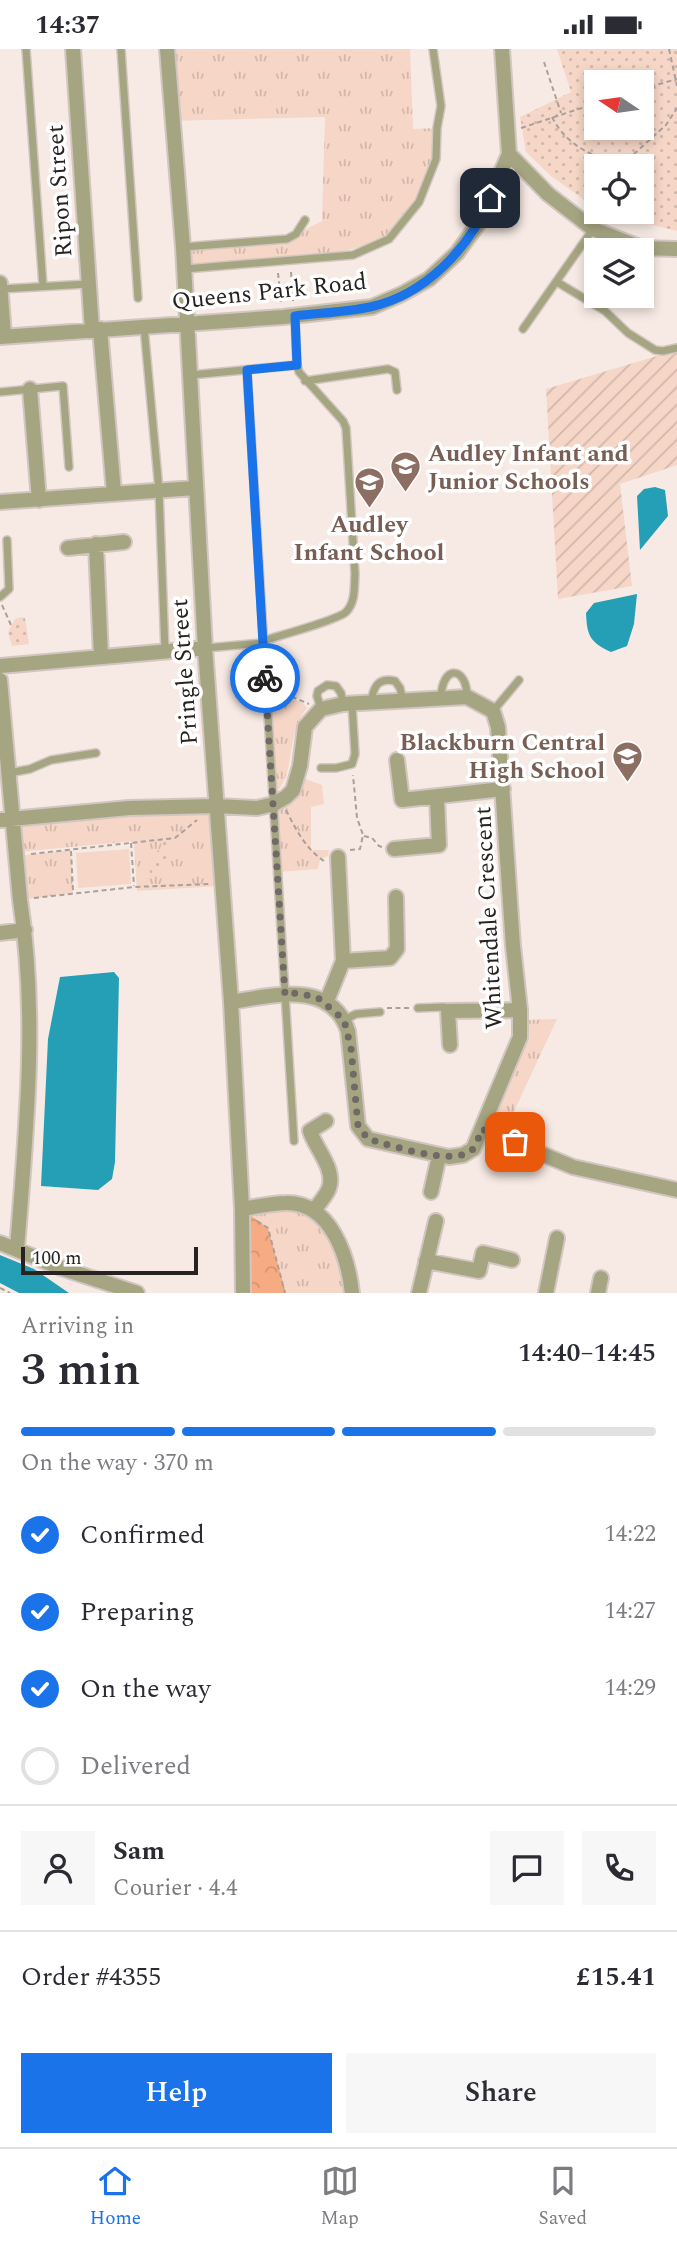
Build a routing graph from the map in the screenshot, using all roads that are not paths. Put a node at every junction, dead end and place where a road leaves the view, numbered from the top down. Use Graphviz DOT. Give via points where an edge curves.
graph roads {
  1 [pos="26,49"];
  2 [pos="73,49"];
  3 [pos="121,49"];
  4 [pos="167,49"];
  5 [pos="433,49"];
  6 [pos="502,49"];
  7 [pos="509,154"];
  8 [pos="305,220"];
  9 [pos="593,229"];
  10 [pos="183,247"];
  11 [pos="677,249"];
  12 [pos="184,269"];
  13 [pos="556,282"];
  14 [pos="0,283"];
  15 [pos="88,284"];
  16 [pos="43,286"];
  17 [pos="1,289"];
  18 [pos="138,298"];
  19 [pos="289,317"];
  20 [pos="187,324"];
  21 [pos="144,326"];
  22 [pos="96,329"];
  23 [pos="523,329"];
  24 [pos="2,336"];
  25 [pos="677,348"];
  26 [pos="297,365"];
  27 [pos="247,370"];
  28 [pos="191,375"];
  29 [pos="305,381"];
  30 [pos="30,389"];
  31 [pos="397,390"];
  32 [pos="0,392"];
  33 [pos="69,467"];
  34 [pos="195,488"];
  35 [pos="159,490"];
  36 [pos="114,493"];
  37 [pos="39,500"];
  38 [pos="0,502"];
  39 [pos="7,540"];
  40 [pos="124,542"];
  41 [pos="96,544"];
  42 [pos="68,548"];
  43 [pos="0,599"];
  44 [pos="262,642"];
  45 [pos="205,648"];
  46 [pos="165,652"];
  47 [pos="101,657"];
  48 [pos="5,665"];
  49 [pos="0,680"];
  50 [pos="519,680"];
  51 [pos="467,697"];
  52 [pos="441,698"];
  53 [pos="403,701"];
  54 [pos="371,703"];
  55 [pos="348,704"];
  56 [pos="318,711"];
  57 [pos="492,711"];
  58 [pos="96,753"];
  59 [pos="397,760"];
  60 [pos="321,768"];
  61 [pos="9,773"];
  62 [pos="503,789"];
  63 [pos="437,798"];
  64 [pos="277,802"];
  65 [pos="216,806"];
  66 [pos="7,820"];
  67 [pos="394,849"];
  68 [pos="338,861"];
  69 [pos="397,897"];
  70 [pos="25,930"];
  71 [pos="0,933"];
  72 [pos="343,961"];
  73 [pos="285,995"];
  74 [pos="231,1002"];
  75 [pos="326,1003"];
  76 [pos="418,1008"];
  77 [pos="520,1010"];
  78 [pos="448,1011"];
  79 [pos="380,1012"];
  80 [pos="344,1020"];
  81 [pos="450,1045"];
  82 [pos="326,1121"];
  83 [pos="482,1129"];
  84 [pos="294,1141"];
  85 [pos="439,1156"];
  86 [pos="677,1191"];
  87 [pos="431,1192"];
  88 [pos="242,1209"];
  89 [pos="314,1211"];
  90 [pos="436,1221"];
  91 [pos="557,1238"];
  92 [pos="0,1243"];
  93 [pos="17,1249"];
  94 [pos="512,1260"];
  95 [pos="426,1261"];
  96 [pos="136,1293"];
  97 [pos="243,1293"];
  98 [pos="352,1293"];
  99 [pos="419,1293"];
  100 [pos="546,1293"];
  1 -- 16 [label="lane"];
  2 -- 15 [label="street, Ripon Street"];
  3 -- 18 [label="lane"];
  4 -- 10 [label="street, Pringle Street"];
  5 -- 12 [label="lane" via="441,106 436,159 419,202 388,239 353,255"];
  6 -- 7 [label="street"];
  7 -- 9 [label="street" via="548,194"];
  7 -- 19 [label="street, Queens Park Road" via="481,220 457,253 429,279 372,307"];
  8 -- 10 [label="lane" via="287,239"];
  9 -- 11 [label="street" via="642,248"];
  9 -- 13 [label="lane"];
  10 -- 12 [label="street, Pringle Street"];
  12 -- 20 [label="street, Pringle Street"];
  13 -- 23 [label="lane"];
  13 -- 25 [label="lane" via="605,311 655,350"];
  14 -- 17 [label="street"];
  15 -- 16 [label="lane"];
  15 -- 22 [label="street, Ripon Street"];
  16 -- 17 [label="lane"];
  17 -- 24 [label="street"];
  19 -- 20 [label="street, Queens Park Road"];
  19 -- 26 [label="lane"];
  20 -- 21 [label="street, Queens Park Road"];
  20 -- 28 [label="street, Pringle Street"];
  21 -- 22 [label="street, Queens Park Road"];
  21 -- 35 [label="lane"];
  22 -- 24 [label="street, Queens Park Road"];
  22 -- 36 [label="street, Ripon Street"];
  26 -- 27 [label="lane"];
  26 -- 29 [label="lane"];
  27 -- 28 [label="lane"];
  27 -- 44 [label="lane"];
  28 -- 34 [label="street, Pringle Street"];
  29 -- 31 [label="lane" via="388,369 395,372"];
  29 -- 44 [label="lane" via="346,428 354,597 347,611 334,620"];
  30 -- 32 [label="lane"];
  30 -- 33 [label="lane" via="63,386"];
  30 -- 37 [label="street"];
  34 -- 35 [label="street"];
  34 -- 45 [label="street, Pringle Street"];
  35 -- 36 [label="street"];
  35 -- 46 [label="lane"];
  36 -- 37 [label="street"];
  37 -- 38 [label="street"];
  39 -- 43 [label="lane" via="9,589"];
  40 -- 41 [label="street"];
  41 -- 42 [label="street"];
  41 -- 47 [label="street"];
  44 -- 45 [label="lane"];
  44 -- 64 [label="lane"];
  45 -- 46 [label="street"];
  45 -- 65 [label="street, Pringle Street"];
  46 -- 47 [label="street"];
  47 -- 48 [label="street"];
  49 -- 61 [label="street"];
  50 -- 57 [label="lane"];
  51 -- 52 [label="street"];
  51 -- 52 [label="lane" via="464,680 452,673 441,683"];
  51 -- 57 [label="street"];
  52 -- 53 [label="street"];
  53 -- 54 [label="street"];
  53 -- 54 [label="lane" via="395,681 387,679 373,689"];
  54 -- 55 [label="street"];
  55 -- 56 [label="street"];
  55 -- 56 [label="lane" via="336,686 327,685 318,691"];
  55 -- 60 [label="lane" via="355,754 352,764"];
  56 -- 64 [label="street" via="305,727 293,790"];
  57 -- 62 [label="street, Whitendale Crescent" via="498,727"];
  58 -- 61 [label="lane"];
  59 -- 63 [label="street" via="402,800"];
  61 -- 66 [label="street"];
  62 -- 63 [label="street"];
  62 -- 77 [label="street, Whitendale Crescent"];
  63 -- 67 [label="street" via="439,845"];
  64 -- 65 [label="street" via="257,807"];
  64 -- 73 [label="lane"];
  65 -- 66 [label="street"];
  65 -- 74 [label="street, Pringle Street"];
  66 -- 70 [label="street"];
  68 -- 72 [label="street"];
  69 -- 72 [label="street" via="397,949 390,958"];
  70 -- 71 [label="street"];
  70 -- 93 [label="street" via="30,1013"];
  72 -- 75 [label="street"];
  73 -- 74 [label="street"];
  73 -- 75 [label="street" via="317,997"];
  73 -- 84 [label="lane"];
  74 -- 88 [label="street, Pringle Street"];
  75 -- 80 [label="street"];
  76 -- 78 [label="lane" via="444,1007"];
  77 -- 78 [label="street"];
  77 -- 83 [label="street, Whitendale Crescent" via="520,1037"];
  78 -- 81 [label="street"];
  79 -- 80 [label="lane"];
  80 -- 85 [label="street, Whitendale Crescent" via="358,1126 368,1139"];
  82 -- 89 [label="street" via="310,1131 329,1169 330,1187"];
  83 -- 85 [label="street, Whitendale Crescent" via="473,1149 463,1155"];
  83 -- 86 [label="street" via="573,1167"];
  85 -- 87 [label="street"];
  88 -- 89 [label="street" via="288,1202"];
  88 -- 97 [label="street, Pringle Street"];
  89 -- 98 [label="street" via="333,1230 349,1267"];
  90 -- 95 [label="street"];
  91 -- 100 [label="street"];
  92 -- 93 [label="street"];
  93 -- 96 [label="street"];
  94 -- 95 [label="street" via="483,1253 479,1271"];
  95 -- 99 [label="street"];
}
